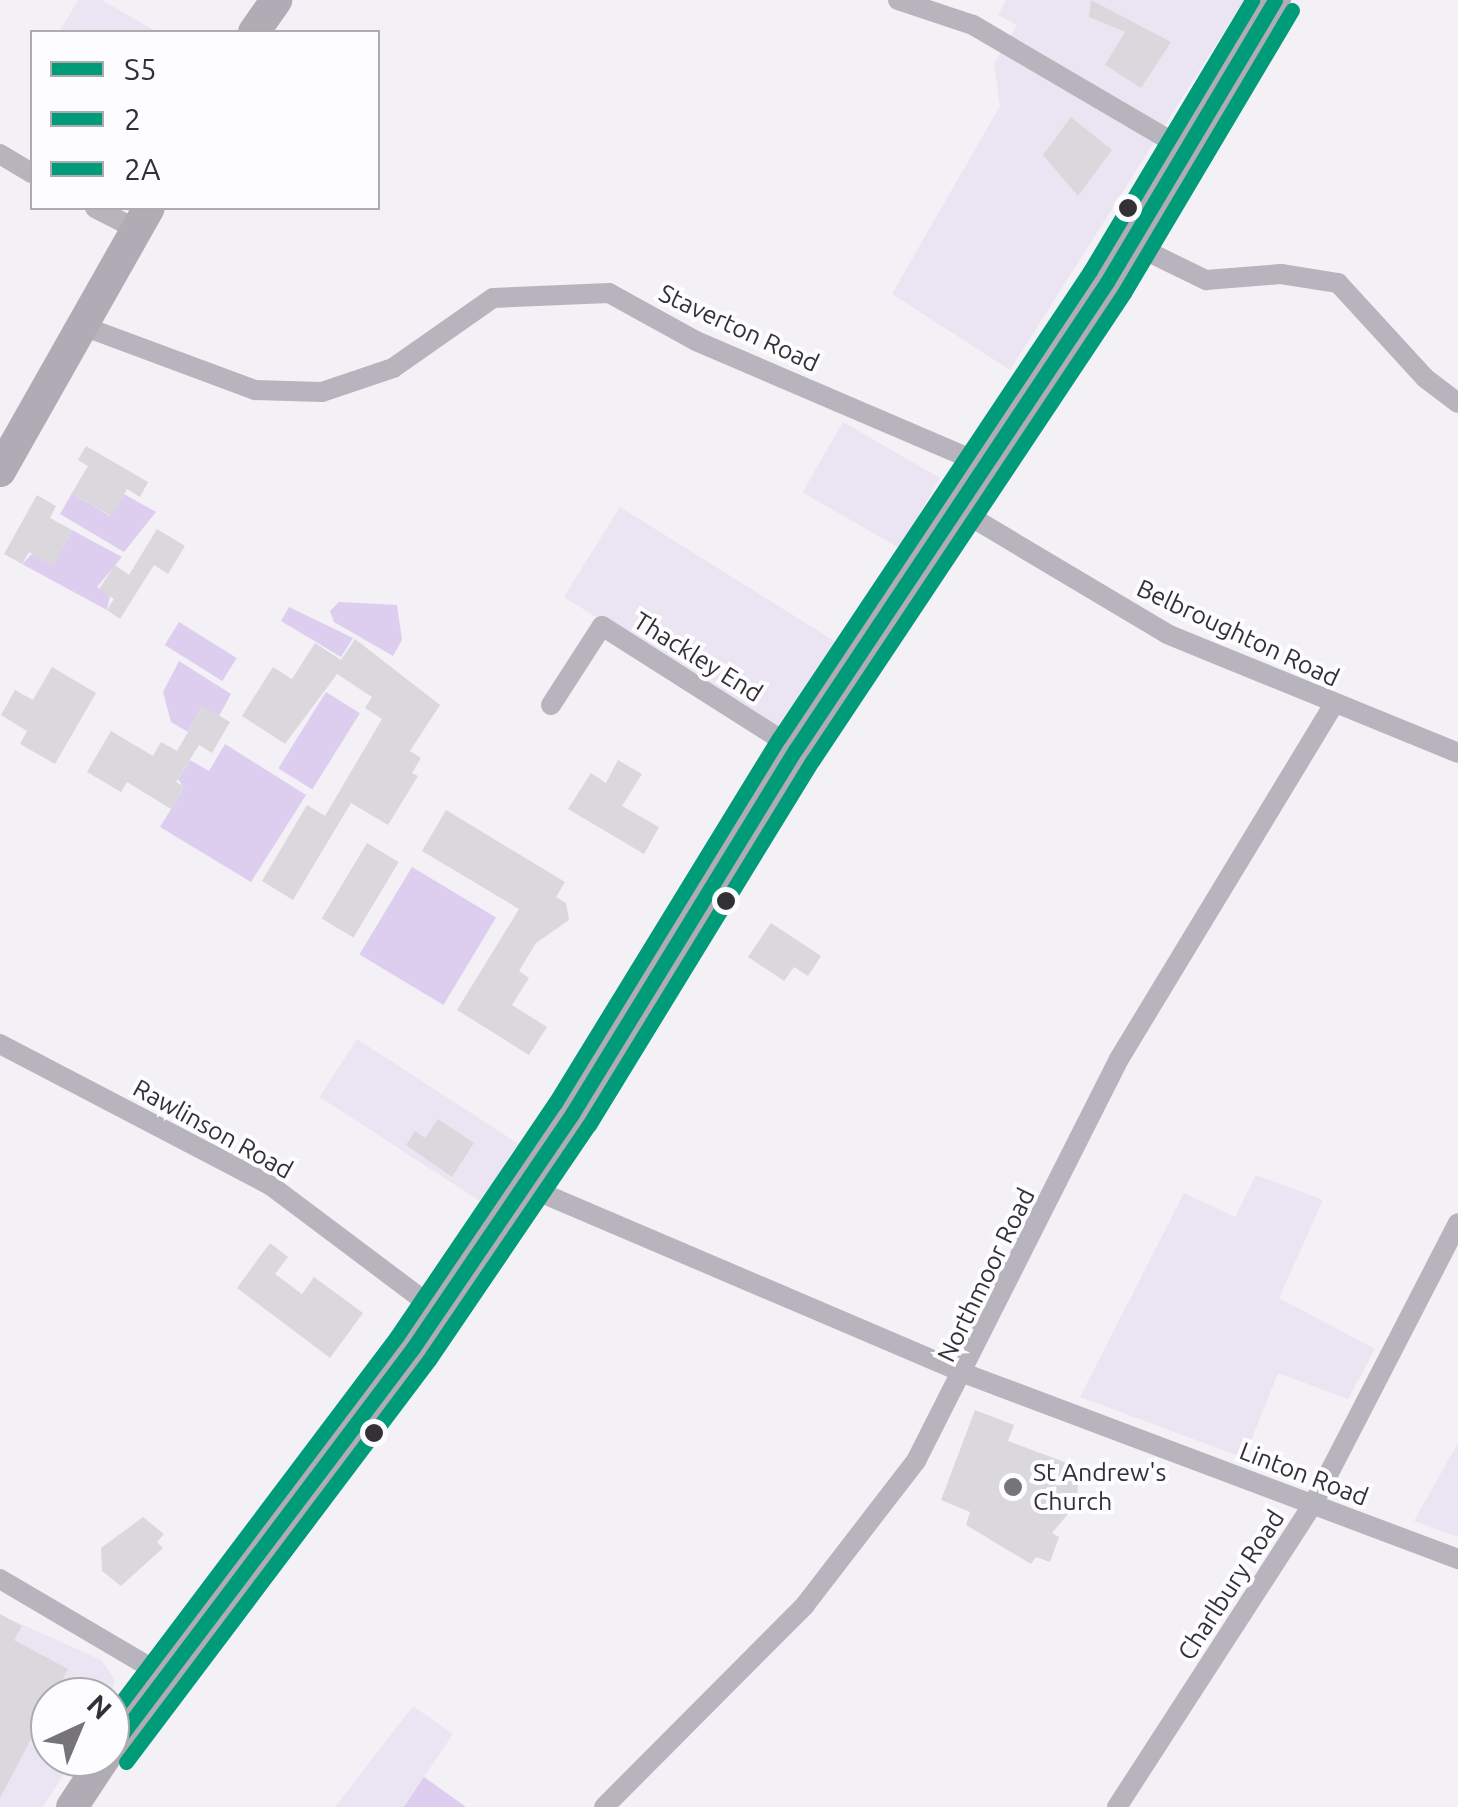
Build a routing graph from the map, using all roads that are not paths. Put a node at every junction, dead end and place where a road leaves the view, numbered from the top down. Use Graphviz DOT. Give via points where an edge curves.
graph roads {
  1 [pos="276,0"];
  2 [pos="898,0"];
  3 [pos="1275,0"];
  4 [pos="255,30"];
  5 [pos="1186,150"];
  6 [pos="0,154"];
  7 [pos="30,172"];
  8 [pos="104,210"];
  9 [pos="142,218"];
  10 [pos="1130,243"];
  11 [pos="80,326"];
  12 [pos="1458,402"];
  13 [pos="986,466"];
  14 [pos="0,471"];
  15 [pos="956,508"];
  16 [pos="550,705"];
  17 [pos="1334,705"];
  18 [pos="796,749"];
  19 [pos="1458,753"];
  20 [pos="0,1044"];
  21 [pos="523,1185"];
  22 [pos="1458,1223"];
  23 [pos="439,1312"];
  24 [pos="966,1374"];
  25 [pos="1314,1504"];
  26 [pos="1458,1558"];
  27 [pos="0,1579"];
  28 [pos="163,1675"];
  29 [pos="130,1722"];
  30 [pos="92,1777"];
  31 [pos="72,1807"];
  32 [pos="604,1807"];
  33 [pos="1117,1807"];
  1 -- 4 [label="main road"];
  2 -- 5 [label="street" via="972,26"];
  3 -- 5 [label="main road"];
  5 -- 10 [label="main road"];
  6 -- 7 [label="street"];
  8 -- 9 [label="street"];
  9 -- 11 [label="main road"];
  10 -- 12 [label="street" via="1206,280 1281,274 1338,283 1424,378"];
  10 -- 13 [label="main road"];
  11 -- 13 [label="street, Staverton Road" via="254,390 322,392 392,368 494,298 608,293 696,341"];
  11 -- 14 [label="main road"];
  13 -- 15 [label="main road"];
  15 -- 17 [label="street, Belbroughton Road" via="1166,634"];
  15 -- 18 [label="main road"];
  16 -- 18 [label="street, Thackley End" via="602,626"];
  17 -- 19 [label="street, Belbroughton Road"];
  17 -- 24 [label="street, Northmoor Road" via="1119,1059"];
  18 -- 21 [label="main road"];
  20 -- 23 [label="street, Rawlinson Road" via="270,1185"];
  21 -- 23 [label="main road"];
  21 -- 24 [label="street, Linton Road"];
  22 -- 25 [label="street, Charlbury Road"];
  23 -- 28 [label="main road"];
  24 -- 25 [label="street, Linton Road"];
  24 -- 32 [label="street, Northmoor Road" via="870,1529"];
  25 -- 26 [label="street, Linton Road"];
  25 -- 33 [label="street, Charlbury Road"];
  27 -- 28 [label="street"];
  28 -- 29 [label="main road"];
  30 -- 31 [label="main road"];
}
